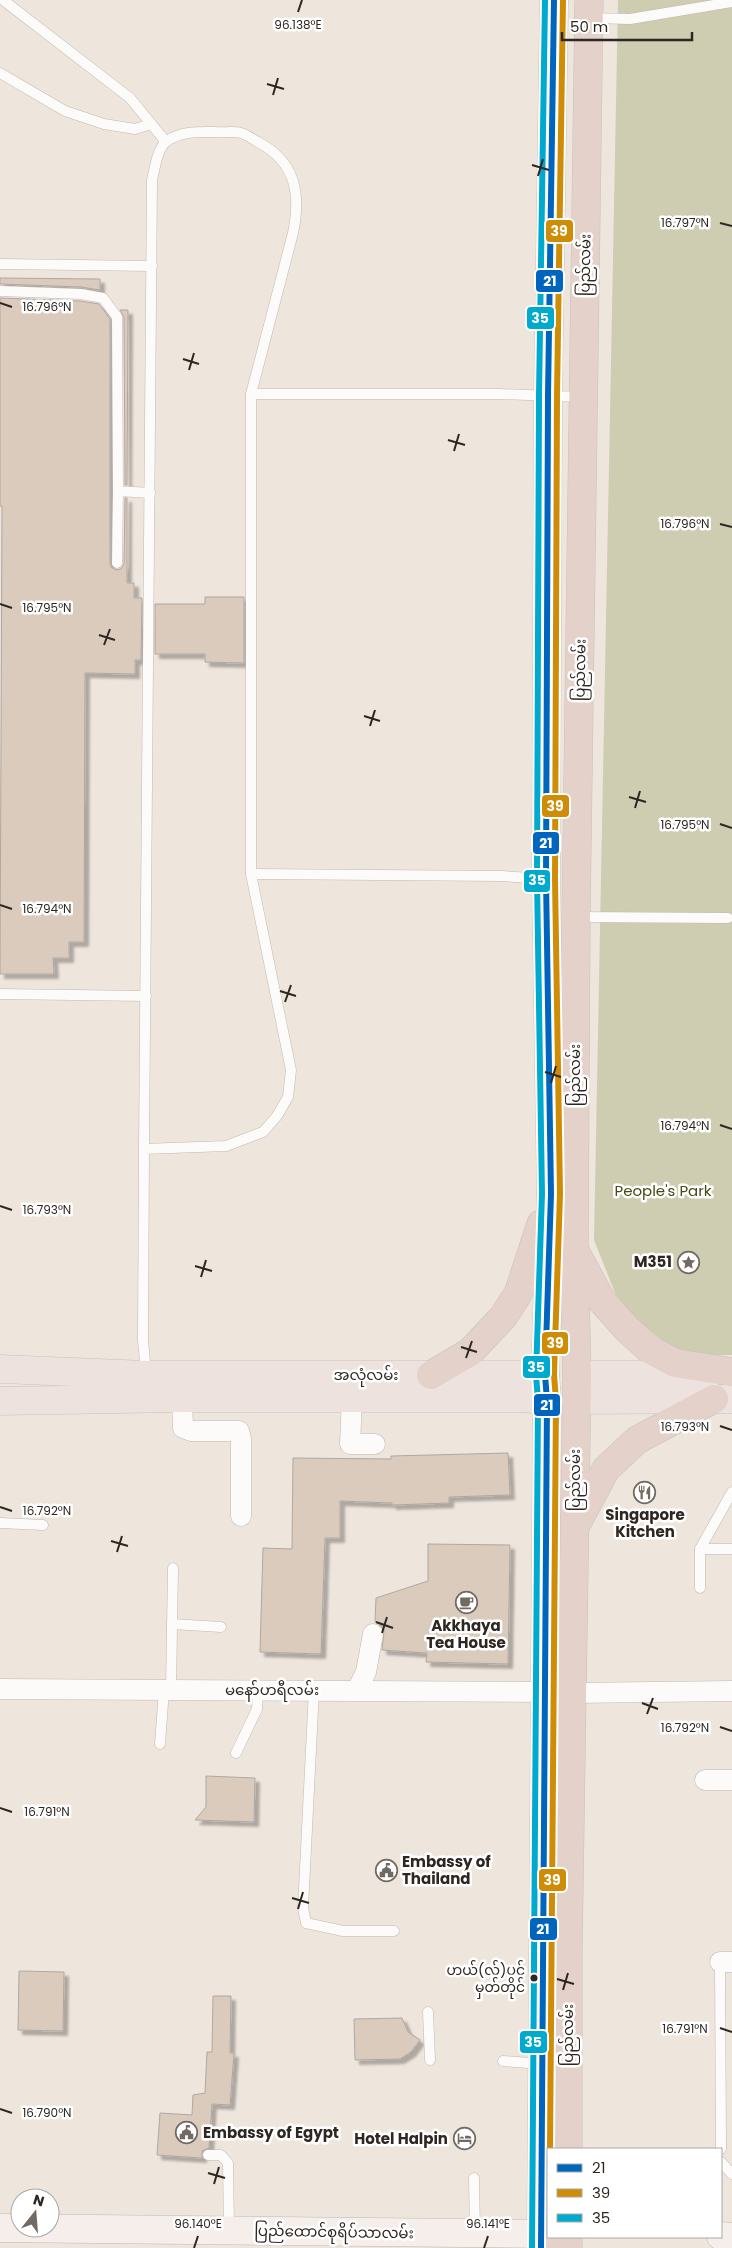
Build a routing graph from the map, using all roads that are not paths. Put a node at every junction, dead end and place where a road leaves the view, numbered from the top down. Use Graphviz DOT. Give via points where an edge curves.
graph roads {
  1 [pos="3,0"];
  2 [pos="554,0"];
  3 [pos="725,2"];
  4 [pos="588,9"];
  5 [pos="0,73"];
  6 [pos="151,124"];
  7 [pos="166,142"];
  8 [pos="0,264"];
  9 [pos="152,266"];
  10 [pos="0,291"];
  11 [pos="251,394"];
  12 [pos="548,396"];
  13 [pos="584,397"];
  14 [pos="118,491"];
  15 [pos="150,493"];
  16 [pos="117,563"];
  17 [pos="251,874"];
  18 [pos="546,879"];
  19 [pos="576,918"];
  20 [pos="728,918"];
  21 [pos="0,994"];
  22 [pos="146,996"];
  23 [pos="144,1149"];
  24 [pos="551,1194"];
  25 [pos="574,1249"];
  26 [pos="0,1369"];
  27 [pos="732,1374"];
  28 [pos="431,1375"];
  29 [pos="146,1387"];
  30 [pos="546,1387"];
  31 [pos="576,1388"];
  32 [pos="182,1398"];
  33 [pos="352,1398"];
  34 [pos="723,1399"];
  35 [pos="0,1401"];
  36 [pos="375,1444"];
  37 [pos="732,1492"];
  38 [pos="241,1516"];
  39 [pos="0,1523"];
  40 [pos="42,1525"];
  41 [pos="575,1527"];
  42 [pos="700,1549"];
  43 [pos="732,1549"];
  44 [pos="173,1568"];
  45 [pos="700,1588"];
  46 [pos="172,1624"];
  47 [pos="221,1627"];
  48 [pos="373,1634"];
  49 [pos="0,1688"];
  50 [pos="167,1690"];
  51 [pos="258,1690"];
  52 [pos="314,1690"];
  53 [pos="357,1690"];
  54 [pos="732,1691"];
  55 [pos="545,1692"];
  56 [pos="572,1693"];
  57 [pos="160,1744"];
  58 [pos="236,1752"];
  59 [pos="705,1780"];
  60 [pos="732,1780"];
  61 [pos="394,1931"];
  62 [pos="726,1962"];
  63 [pos="428,2012"];
  64 [pos="430,2060"];
  65 [pos="503,2061"];
  66 [pos="542,2064"];
  67 [pos="568,2148"];
  68 [pos="721,2148"];
  69 [pos="208,2155"];
  70 [pos="722,2163"];
  71 [pos="547,2173"];
  72 [pos="732,2174"];
  73 [pos="474,2178"];
  74 [pos="0,2228"];
  75 [pos="229,2231"];
  76 [pos="475,2234"];
  77 [pos="547,2238"];
  78 [pos="550,2238"];
  79 [pos="568,2248"];
  1 -- 6 [label="lane" via="130,98"];
  2 -- 12 [label="highway, ပြည်လမ်း"];
  3 -- 4 [label="lane" via="630,19"];
  4 -- 13 [label="highway, ပြည်လမ်း"];
  5 -- 6 [label="lane" via="65,111 104,124 135,129"];
  6 -- 7 [label="lane"];
  7 -- 9 [label="lane" via="152,180"];
  7 -- 11 [label="lane" via="188,132 242,133 269,148 292,174 297,194 294,226"];
  8 -- 9 [label="lane"];
  9 -- 15 [label="lane"];
  10 -- 14 [label="lane" via="103,298 117,317"];
  11 -- 12 [label="lane"];
  11 -- 17 [label="lane"];
  12 -- 13 [label="lane"];
  12 -- 18 [label="highway, ပြည်လမ်း"];
  13 -- 19 [label="highway, ပြည်လမ်း"];
  14 -- 15 [label="lane"];
  14 -- 16 [label="lane"];
  15 -- 22 [label="lane"];
  17 -- 18 [label="lane"];
  17 -- 23 [label="lane" via="291,1070 288,1097 263,1132 245,1140 226,1146"];
  18 -- 24 [label="highway, ပြည်လမ်း"];
  19 -- 20 [label="lane"];
  19 -- 25 [label="highway, ပြည်လမ်း"];
  21 -- 22 [label="lane"];
  22 -- 23 [label="lane"];
  23 -- 29 [label="lane" via="143,1340"];
  24 -- 28 [label="highway" via="518,1294 470,1352"];
  24 -- 30 [label="highway, ပြည်လမ်း"];
  25 -- 27 [label="highway" via="602,1301 649,1349 675,1363"];
  25 -- 31 [label="highway, ပြည်လမ်း"];
  26 -- 29 [label="main road, အလုံလမ်း"];
  27 -- 31 [label="main road, အလုံလမ်း"];
  28 -- 29 [label="main road, အလုံလမ်း"];
  28 -- 30 [label="main road, အလုံလမ်း"];
  29 -- 32 [label="main road, အလုံလမ်း"];
  29 -- 35 [label="main road, အလုံလမ်း"];
  30 -- 31 [label="highway, အလုံလမ်း"];
  30 -- 33 [label="main road, အလုံလမ်း"];
  30 -- 55 [label="highway, ပြည်လမ်း"];
  31 -- 34 [label="main road, အလုံလမ်း"];
  31 -- 41 [label="highway, ပြည်လမ်း"];
  32 -- 33 [label="main road, အလုံလမ်း"];
  32 -- 38 [label="street" via="182,1428 191,1431 239,1431"];
  33 -- 36 [label="street" via="350,1444"];
  34 -- 41 [label="highway" via="637,1440 606,1469"];
  37 -- 42 [label="lane"];
  39 -- 40 [label="lane"];
  41 -- 56 [label="highway, ပြည်လမ်း"];
  42 -- 43 [label="lane"];
  42 -- 45 [label="lane"];
  44 -- 46 [label="lane"];
  46 -- 47 [label="lane"];
  46 -- 50 [label="lane"];
  48 -- 53 [label="street" via="366,1672"];
  49 -- 50 [label="street, မနော်ဟရီလမ်း"];
  50 -- 51 [label="street, မနော်ဟရီလမ်း"];
  50 -- 57 [label="lane"];
  51 -- 52 [label="street, မနော်ဟရီလမ်း"];
  51 -- 58 [label="lane" via="257,1709"];
  52 -- 53 [label="street, မနော်ဟရီလမ်း"];
  52 -- 61 [label="lane" via="303,1908 306,1923 343,1931"];
  53 -- 55 [label="street, မနော်ဟရီလမ်း"];
  54 -- 56 [label="street"];
  55 -- 66 [label="highway, ပြည်လမ်း"];
  56 -- 67 [label="highway, ပြည်လမ်း"];
  59 -- 60 [label="street"];
  62 -- 68 [label="lane"];
  63 -- 64 [label="lane"];
  65 -- 66 [label="lane"];
  66 -- 71 [label="highway, ပြည်လမ်း"];
  69 -- 75 [label="lane" via="222,2155 228,2163"];
  70 -- 72 [label="lane"];
  73 -- 76 [label="lane"];
  74 -- 75 [label="street, ပြည်ထောင်စုရိပ်သာလမ်း"];
  75 -- 76 [label="street, ပြည်ထောင်စုရိပ်သာလမ်း" via="431,2237"];
  76 -- 77 [label="street, ပြည်ထောင်စုရိပ်သာလမ်း"];
  78 -- 79 [label="highway, ပြည်လမ်း"];
}
